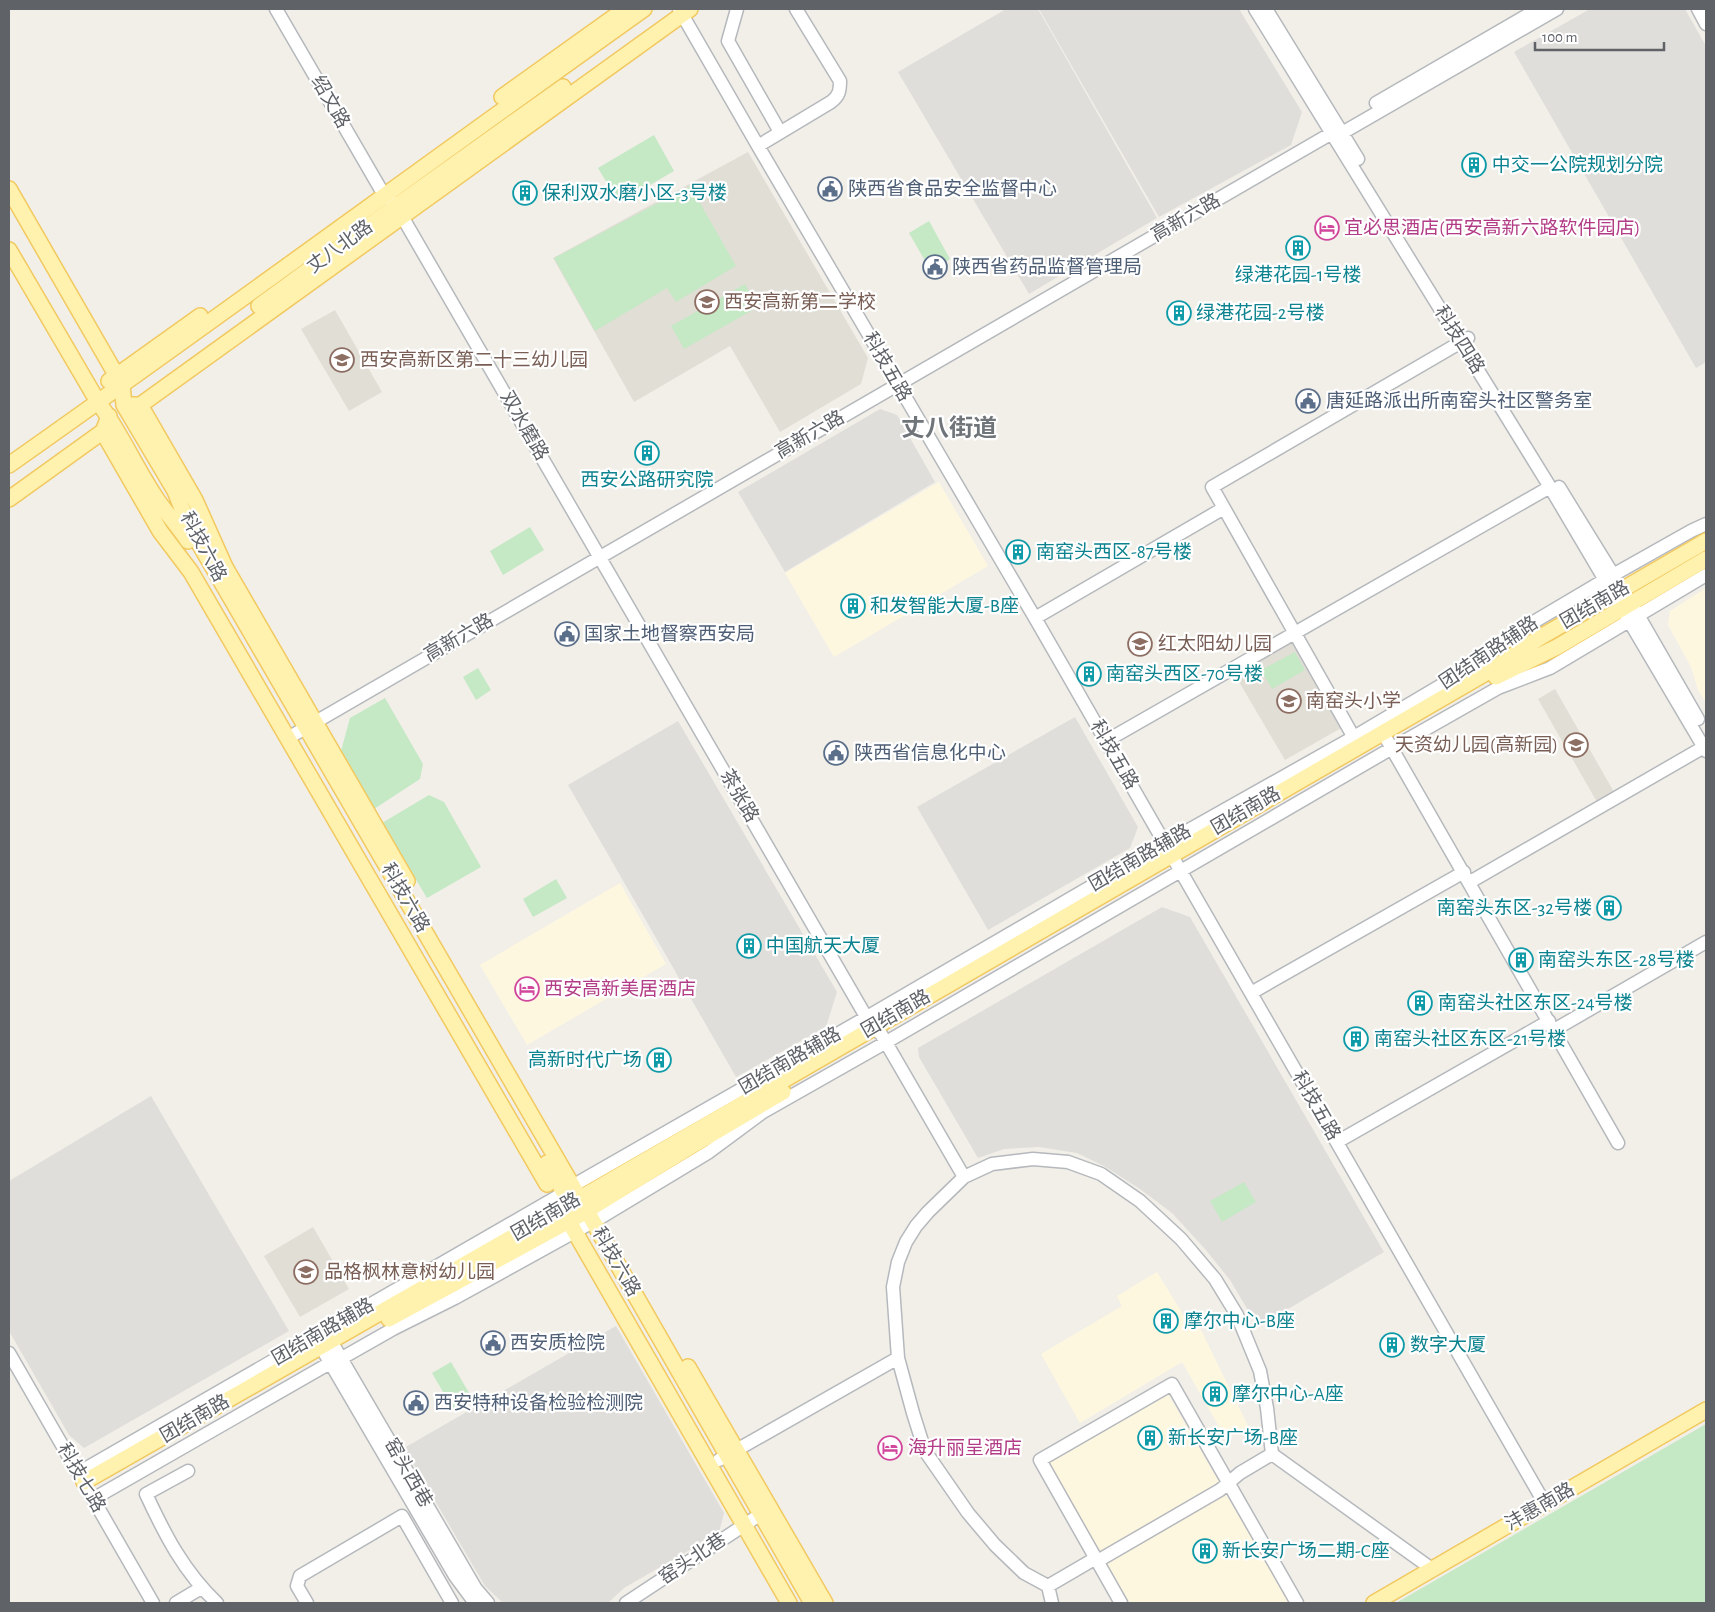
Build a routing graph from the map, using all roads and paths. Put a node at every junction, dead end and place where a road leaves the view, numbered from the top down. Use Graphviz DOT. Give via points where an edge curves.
graph roads {
  1 [pos="276,9"];
  2 [pos="624,9"];
  3 [pos="644,9"];
  4 [pos="737,9"];
  5 [pos="796,9"];
  6 [pos="1255,9"];
  7 [pos="1266,9"];
  8 [pos="1538,9"];
  9 [pos="1557,9"];
  10 [pos="1698,9"];
  11 [pos="681,10"];
  12 [pos="1706,24"];
  13 [pos="1337,130"];
  14 [pos="780,132"];
  15 [pos="758,146"];
  16 [pos="9,189"];
  17 [pos="381,191"];
  18 [pos="399,211"];
  19 [pos="9,250"];
  20 [pos="1464,340"];
  21 [pos="119,381"];
  22 [pos="898,385"];
  23 [pos="95,398"];
  24 [pos="131,408"];
  25 [pos="108,424"];
  26 [pos="9,453"];
  27 [pos="9,465"];
  28 [pos="1550,487"];
  29 [pos="9,488"];
  30 [pos="9,499"];
  31 [pos="1224,508"];
  32 [pos="1706,524"];
  33 [pos="1706,541"];
  34 [pos="600,556"];
  35 [pos="1706,559"];
  36 [pos="1706,575"];
  37 [pos="1609,577"];
  38 [pos="1618,592"];
  39 [pos="1630,612"];
  40 [pos="1035,618"];
  41 [pos="1295,632"];
  42 [pos="302,730"];
  43 [pos="1106,741"];
  44 [pos="1357,741"];
  45 [pos="1705,744"];
  46 [pos="1389,745"];
  47 [pos="1172,858"];
  48 [pos="1467,877"];
  49 [pos="1706,942"];
  50 [pos="1251,993"];
  51 [pos="1551,1025"];
  52 [pos="876,1030"];
  53 [pos="1337,1142"];
  54 [pos="1618,1143"];
  55 [pos="964,1177"];
  56 [pos="578,1207"];
  57 [pos="331,1352"];
  58 [pos="9,1353"];
  59 [pos="898,1358"];
  60 [pos="1706,1410"];
  61 [pos="1272,1454"];
  62 [pos="728,1455"];
  63 [pos="188,1471"];
  64 [pos="1229,1484"];
  65 [pos="86,1486"];
  66 [pos="1545,1504"];
  67 [pos="753,1519"];
  68 [pos="1096,1558"];
  69 [pos="1432,1569"];
  70 [pos="1048,1586"];
  71 [pos="201,1588"];
  72 [pos="153,1603"];
  73 [pos="176,1603"];
  74 [pos="217,1603"];
  75 [pos="307,1603"];
  76 [pos="452,1603"];
  77 [pos="475,1603"];
  78 [pos="488,1603"];
  79 [pos="626,1603"];
  80 [pos="789,1603"];
  81 [pos="802,1603"];
  82 [pos="812,1603"];
  83 [pos="825,1603"];
  84 [pos="1052,1603"];
  85 [pos="1121,1603"];
  86 [pos="1297,1603"];
  87 [pos="1374,1603"];
  1 -- 17 [label="street, 绍文路"];
  2 -- 17 [label="main road"];
  3 -- 17 [label="main road, 丈八北路"];
  4 -- 14 [label="street" via="728,41"];
  5 -- 14 [label="street" via="840,81 840,89 831,102"];
  6 -- 13 [label="street, 科技四路"];
  7 -- 13 [label="street, 科技四路"];
  8 -- 13 [label="street, 高新六路"];
  9 -- 13 [label="street, 高新六路"];
  10 -- 12 [label="street"];
  11 -- 15 [label="street, 科技五路"];
  11 -- 18 [label="main road, 丈八北路"];
  13 -- 20 [label="street, 科技四路"];
  13 -- 22 [label="street, 高新六路"];
  14 -- 15 [label="street"];
  15 -- 22 [label="street, 科技五路"];
  16 -- 21 [label="main road"];
  17 -- 18 [label="street, 双水磨路"];
  17 -- 21 [label="main road, 丈八北路"];
  18 -- 24 [label="main road, 丈八北路"];
  18 -- 34 [label="street, 双水磨路"];
  19 -- 23 [label="main road, 科技六路"];
  20 -- 28 [label="street, 科技四路"];
  20 -- 31 [label="street" via="1212,487"];
  20 -- 37 [label="street, 科技四路"];
  21 -- 23 [label="main road, 丈八北路"];
  21 -- 24 [label="main road"];
  22 -- 34 [label="street, 高新六路"];
  22 -- 40 [label="street, 科技五路"];
  23 -- 25 [label="main road, 科技六路"];
  23 -- 26 [label="main road"];
  23 -- 27 [label="main road"];
  24 -- 25 [label="main road, 丈八北路"];
  24 -- 42 [label="main road" via="195,500"];
  25 -- 29 [label="main road, 丈八北路"];
  25 -- 30 [label="main road"];
  25 -- 42 [label="main road, 科技六路" via="182,531"];
  28 -- 37 [label="street, 科技四路"];
  28 -- 41 [label="street"];
  31 -- 40 [label="street"];
  31 -- 41 [label="street"];
  32 -- 37 [label="street, 团结南路辅路"];
  33 -- 38 [label="main road, 团结南路"];
  34 -- 42 [label="street, 高新六路"];
  34 -- 52 [label="street, 茶张路"];
  35 -- 39 [label="main road, 团结南路"];
  36 -- 39 [label="street"];
  37 -- 38 [label="street, 科技四路"];
  37 -- 44 [label="street, 团结南路辅路" via="1532,623 1472,667"];
  38 -- 39 [label="street, 科技四路"];
  38 -- 44 [label="main road, 团结南路" via="1491,670"];
  39 -- 45 [label="street, 科技四路"];
  39 -- 46 [label="main road, 团结南路" via="1505,671"];
  40 -- 43 [label="street, 科技五路"];
  41 -- 43 [label="street"];
  41 -- 44 [label="street"];
  42 -- 56 [label="main road, 科技六路"];
  43 -- 47 [label="street, 科技五路"];
  44 -- 47 [label="main road, 团结南路"];
  45 -- 48 [label="street"];
  46 -- 47 [label="main road, 团结南路"];
  46 -- 48 [label="street"];
  47 -- 50 [label="street, 科技五路"];
  47 -- 52 [label="main road, 团结南路"];
  47 -- 52 [label="street, 团结南路辅路"];
  48 -- 50 [label="street"];
  48 -- 51 [label="street"];
  49 -- 51 [label="street"];
  50 -- 53 [label="street, 科技五路"];
  51 -- 53 [label="street"];
  51 -- 54 [label="street"];
  52 -- 55 [label="street, 茶张路"];
  52 -- 56 [label="street, 团结南路辅路"];
  52 -- 56 [label="main road, 团结南路" via="688,1148"];
  53 -- 66 [label="street, 科技五路"];
  55 -- 59 [label="street" via="916,1226 898,1262 893,1287"];
  55 -- 61 [label="street" via="992,1164 1033,1159 1068,1162 1101,1174 1140,1201 1181,1239 1209,1272 1237,1315 1260,1372"];
  56 -- 57 [label="main road, 团结南路"];
  56 -- 57 [label="street, 团结南路辅路" via="455,1298 393,1329"];
  56 -- 62 [label="main road, 科技六路"];
  56 -- 65 [label="street, 团结南路辅路"];
  56 -- 67 [label="main road"];
  57 -- 65 [label="main road, 团结南路"];
  57 -- 77 [label="street, 窑头西巷" via="455,1576"];
  57 -- 78 [label="street, 窑头西巷" via="476,1589"];
  58 -- 65 [label="street, 科技七路"];
  59 -- 62 [label="street"];
  59 -- 70 [label="street" via="926,1451 968,1514 995,1546 1024,1573"];
  60 -- 66 [label="main road, 沣惠南路"];
  61 -- 64 [label="street" via="1240,1473"];
  61 -- 69 [label="street"];
  62 -- 67 [label="main road, 科技六路"];
  62 -- 83 [label="main road"];
  63 -- 71 [label="street" via="146,1494 178,1558"];
  64 -- 68 [label="street" via="1101,1559"];
  64 -- 68 [label="street" via="1172,1384 1040,1460"];
  64 -- 86 [label="street"];
  65 -- 72 [label="street, 科技七路"];
  66 -- 69 [label="main road, 沣惠南路"];
  67 -- 79 [label="street, 窑头北巷"];
  67 -- 80 [label="main road"];
  67 -- 81 [label="main road, 科技六路"];
  67 -- 82 [label="main road, 科技六路"];
  68 -- 70 [label="street"];
  68 -- 85 [label="street"];
  69 -- 87 [label="main road, 沣惠南路"];
  70 -- 84 [label="street"];
  71 -- 73 [label="street"];
  71 -- 74 [label="street"];
  75 -- 76 [label="street" via="297,1586 300,1576 402,1516"];
}
